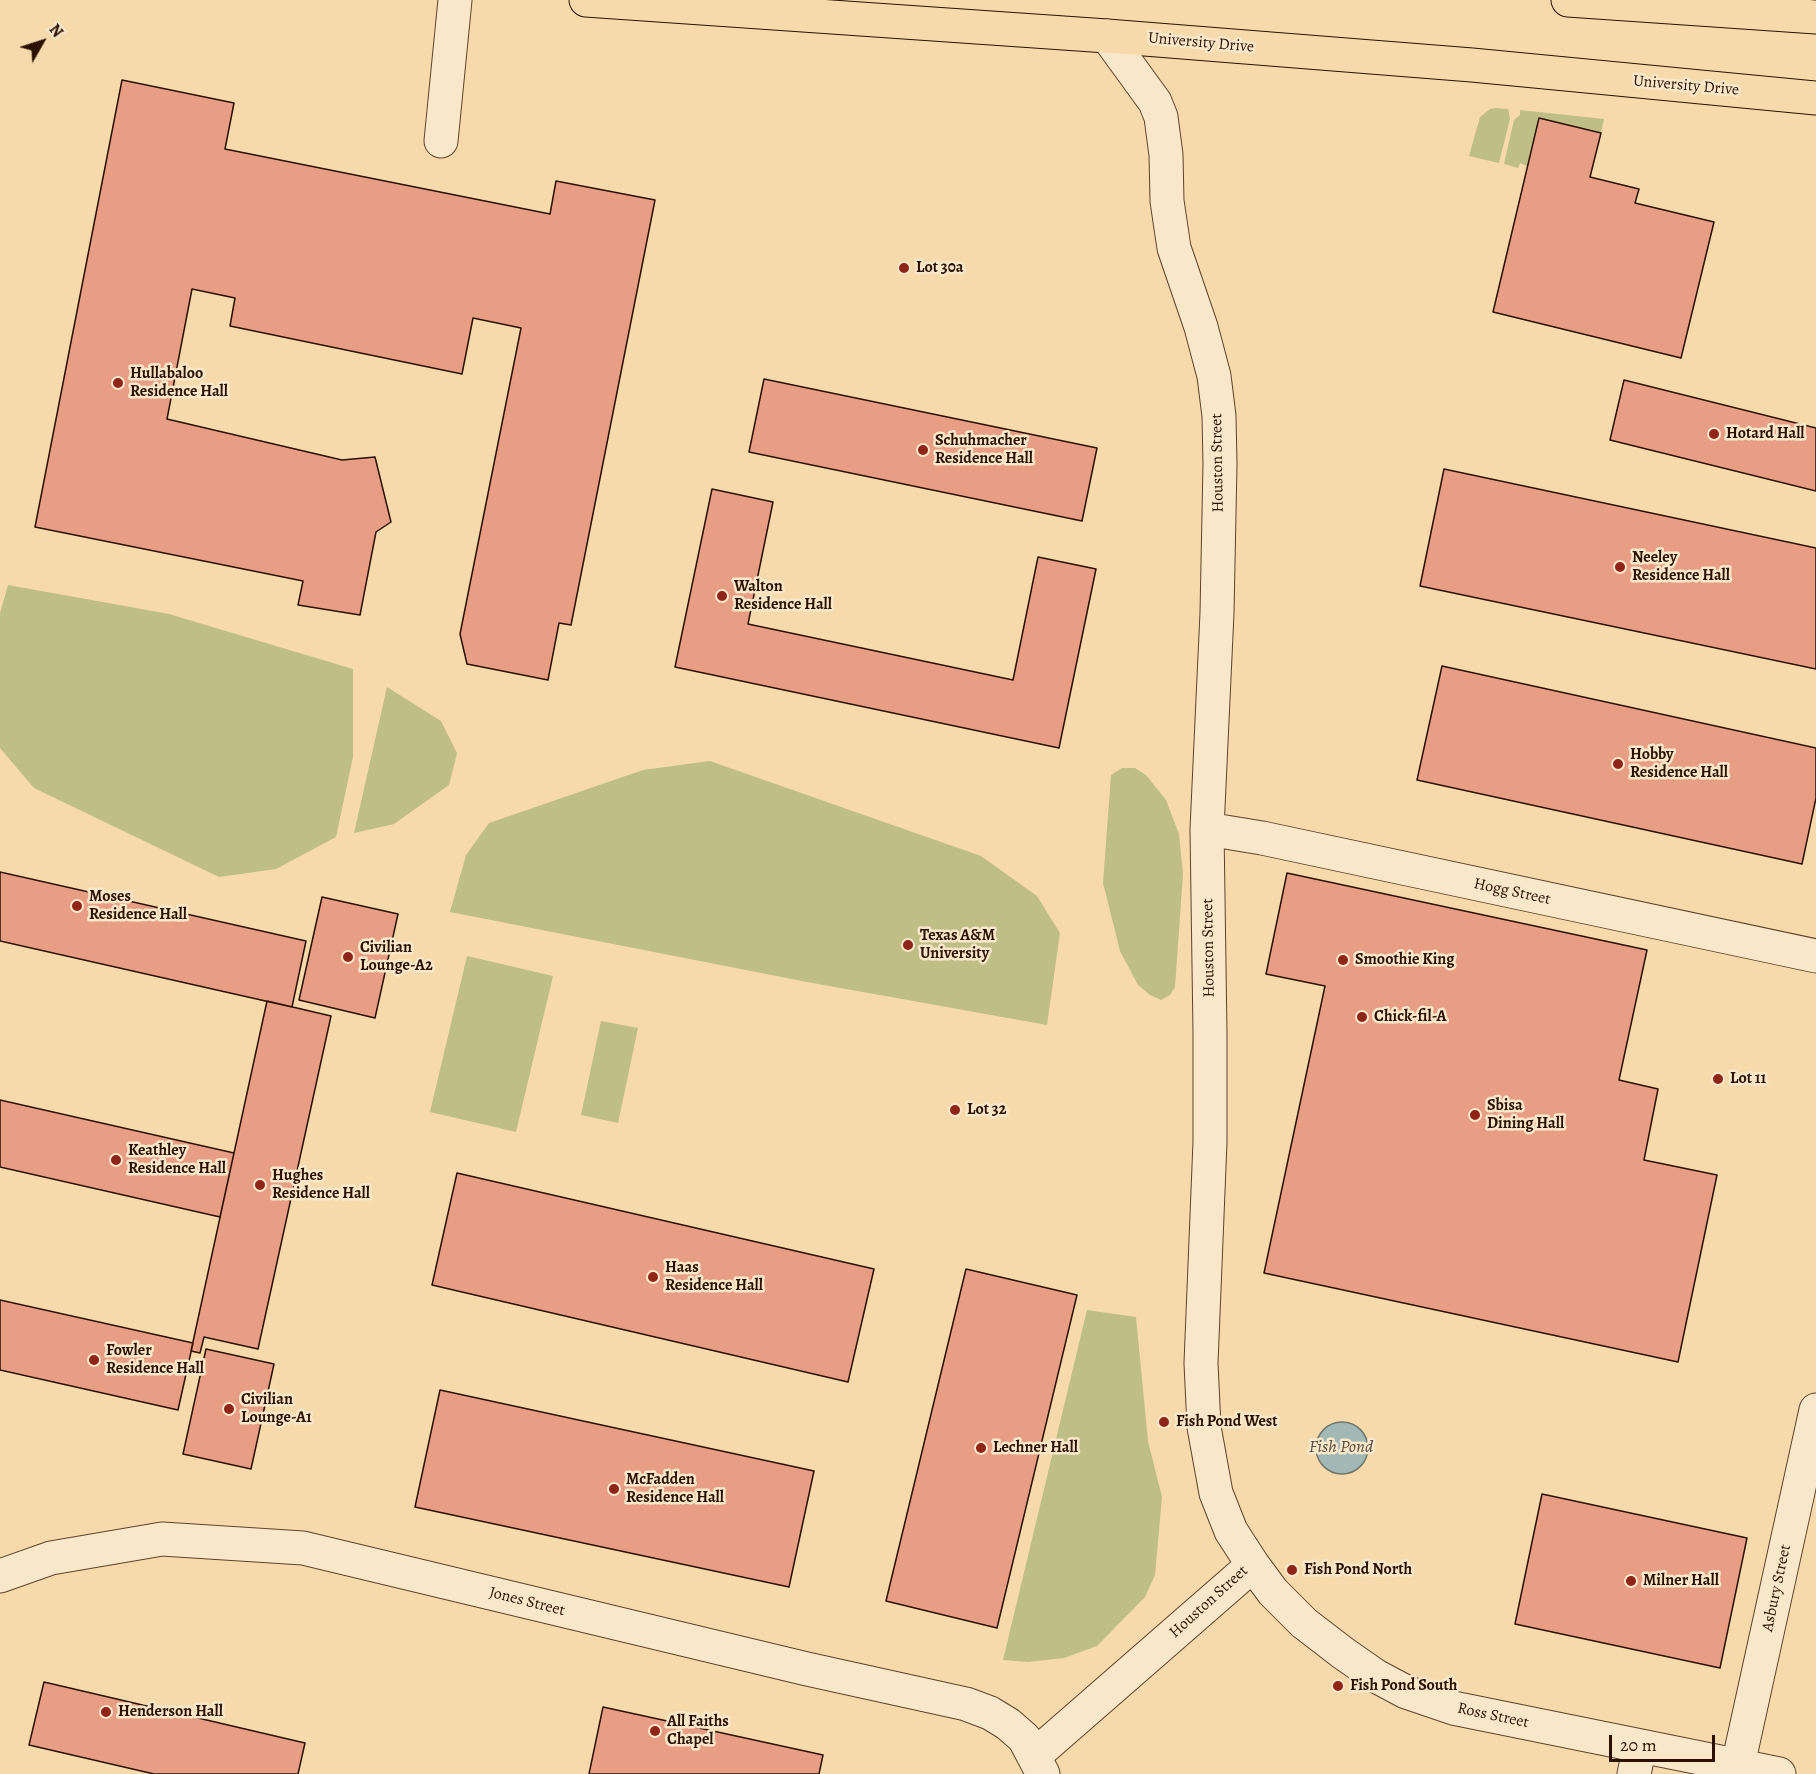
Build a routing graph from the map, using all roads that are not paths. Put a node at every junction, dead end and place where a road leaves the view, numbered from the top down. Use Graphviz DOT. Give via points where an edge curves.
graph roads {
  1 [pos="455,0"];
  2 [pos="586,0"];
  3 [pos="1568,0"];
  4 [pos="1816,17"];
  5 [pos="1107,36"];
  6 [pos="1816,98"];
  7 [pos="441,141"];
  8 [pos="1207,829"];
  9 [pos="1816,956"];
  10 [pos="1816,1410"];
  11 [pos="1253,1565"];
  12 [pos="0,1576"];
  13 [pos="1637,1760"];
  14 [pos="1039,1765"];
  15 [pos="1738,1765"];
  16 [pos="1779,1774"];
  1 -- 7 [label="street"];
  2 -- 5 [label="main road, University Drive"];
  3 -- 4 [label="main road"];
  5 -- 6 [label="main road, University Drive"];
  5 -- 8 [label="street, Houston Street" via="1155,102 1161,117 1174,248 1214,376 1221,464"];
  8 -- 9 [label="street, Hogg Street"];
  8 -- 11 [label="street, Houston Street" via="1210,1142 1201,1363 1204,1427 1216,1492 1231,1531"];
  10 -- 15 [label="street, Asbury Street"];
  11 -- 13 [label="street, Ross Street" via="1304,1623 1376,1676 1406,1692"];
  11 -- 14 [label="street, Houston Street"];
  12 -- 14 [label="street, Jones Street" via="51,1558 162,1539 303,1548 966,1704 1008,1724 1024,1738"];
  13 -- 15 [label="street, Ross Street"];
  15 -- 16 [label="street, Ross Street"];
}
